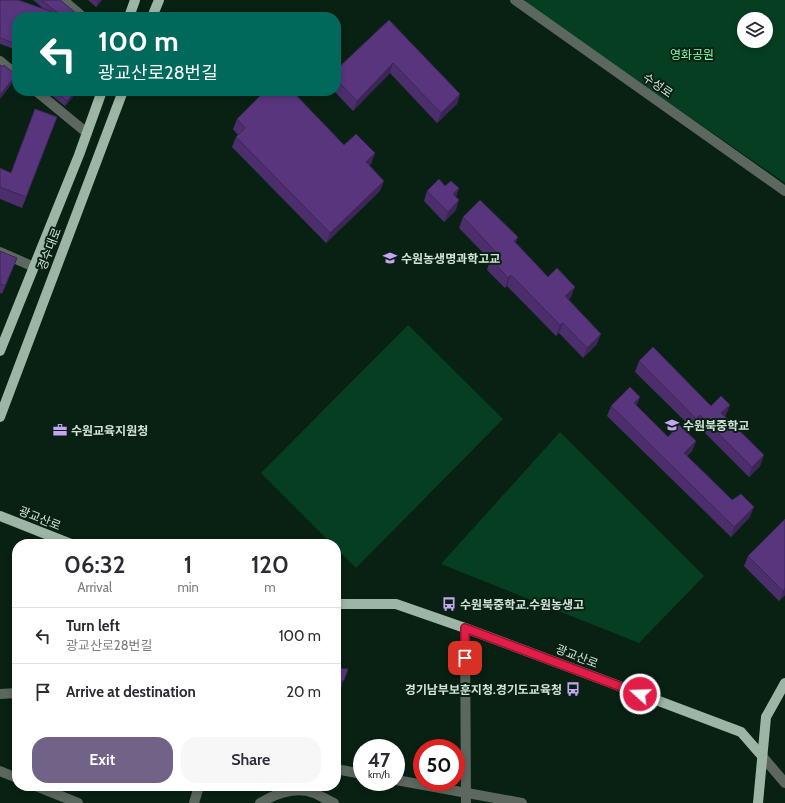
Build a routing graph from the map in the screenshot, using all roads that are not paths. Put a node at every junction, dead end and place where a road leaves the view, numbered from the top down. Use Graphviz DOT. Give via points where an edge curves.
graph roads {
  1 [pos="63,0"];
  2 [pos="135,0"];
  3 [pos="159,0"];
  4 [pos="518,1"];
  5 [pos="77,12"];
  6 [pos="131,12"];
  7 [pos="154,12"];
  8 [pos="0,61"];
  9 [pos="12,71"];
  10 [pos="42,96"];
  11 [pos="100,96"];
  12 [pos="121,96"];
  13 [pos="87,133"];
  14 [pos="785,191"];
  15 [pos="0,252"];
  16 [pos="34,267"];
  17 [pos="0,351"];
  18 [pos="0,417"];
  19 [pos="0,516"];
  20 [pos="58,539"];
  21 [pos="341,604"];
  22 [pos="465,628"];
  23 [pos="785,683"];
  24 [pos="12,693"];
  25 [pos="0,694"];
  26 [pos="762,756"];
  27 [pos="341,770"];
  28 [pos="0,771"];
  29 [pos="353,772"];
  30 [pos="12,776"];
  31 [pos="405,782"];
  32 [pos="785,783"];
  33 [pos="48,791"];
  34 [pos="198,791"];
  35 [pos="289,791"];
  36 [pos="303,791"];
  37 [pos="466,798"];
  38 [pos="78,803"];
  39 [pos="194,803"];
  40 [pos="260,803"];
  41 [pos="334,803"];
  42 [pos="522,803"];
  43 [pos="758,803"];
  1 -- 5 [label="street"];
  2 -- 6 [label="main road"];
  3 -- 7 [label="main road"];
  4 -- 14 [label="street, 수성로"];
  8 -- 9 [label="street"];
  10 -- 13 [label="street"];
  11 -- 13 [label="main road, 경수대로"];
  12 -- 18 [label="main road, 경수대로"];
  13 -- 16 [label="main road, 경수대로"];
  15 -- 16 [label="street"];
  16 -- 17 [label="main road, 경수대로"];
  19 -- 20 [label="main road, 광교산로"];
  21 -- 22 [label="main road, 광교산로" via="396,604"];
  22 -- 26 [label="main road, 광교산로" via="741,732"];
  22 -- 37 [label="street"];
  23 -- 26 [label="main road" via="766,717"];
  24 -- 25 [label="street"];
  26 -- 32 [label="street, 광교산로"];
  26 -- 43 [label="main road"];
  27 -- 29 [label="street"];
  28 -- 30 [label="street"];
  31 -- 37 [label="street"];
  33 -- 38 [label="street"];
  34 -- 39 [label="street"];
  35 -- 40 [label="street" via="270,796"];
  36 -- 41 [label="street" via="313,792"];
  37 -- 42 [label="street"];
}
